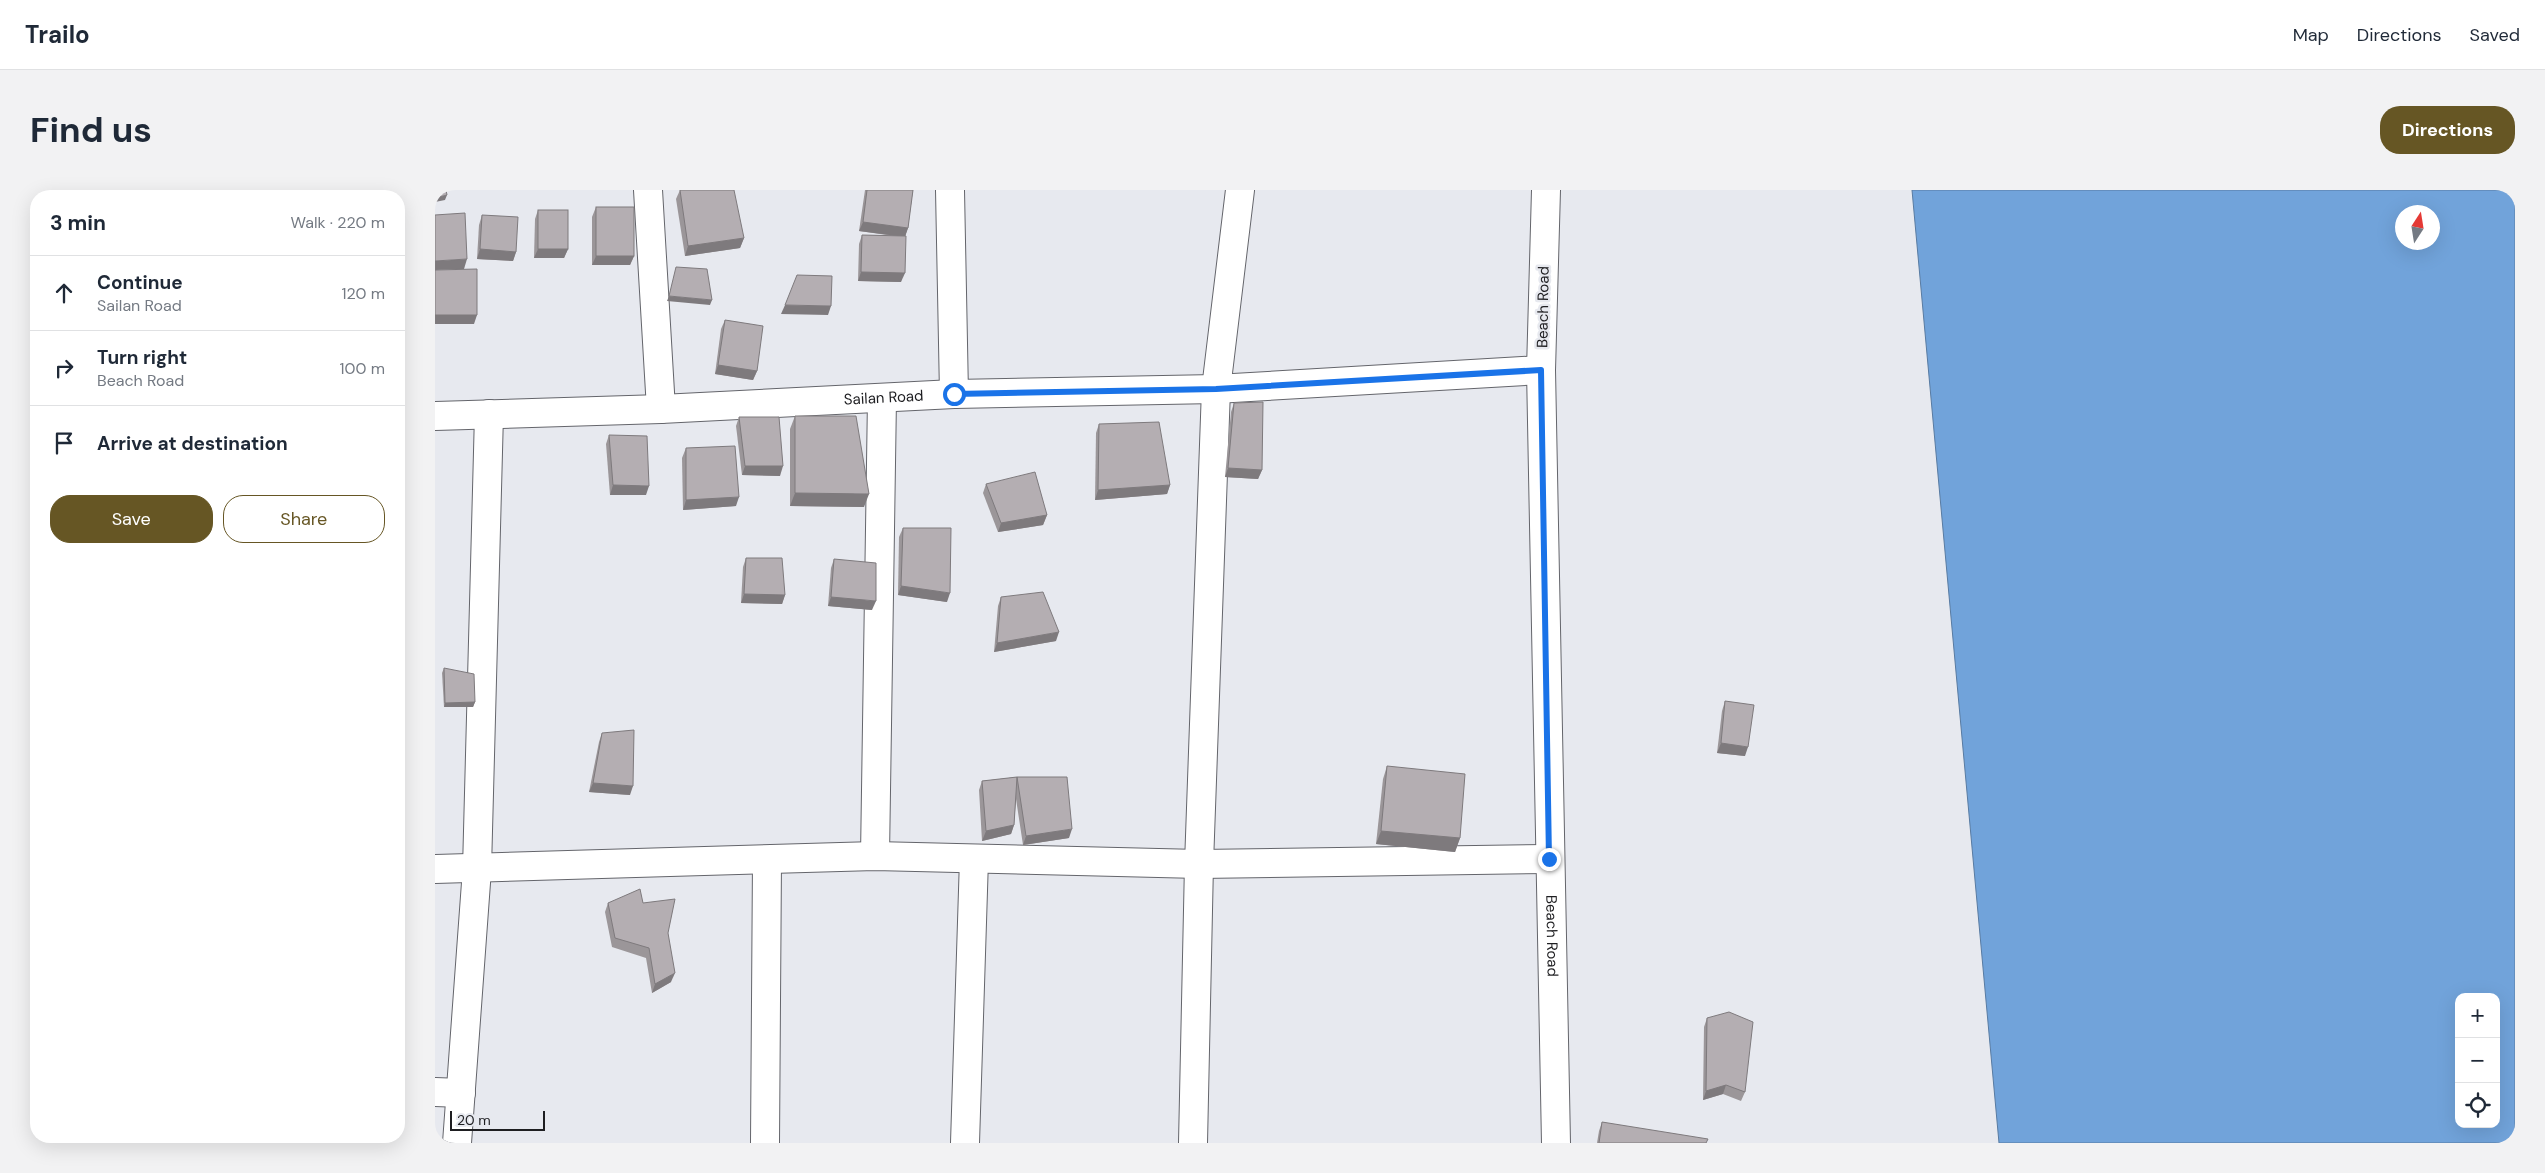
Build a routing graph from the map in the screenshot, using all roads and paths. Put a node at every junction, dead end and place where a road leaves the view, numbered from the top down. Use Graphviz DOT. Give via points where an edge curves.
graph roads {
  1 [pos="648,190"];
  2 [pos="950,190"];
  3 [pos="1240,190"];
  4 [pos="1546,190"];
  5 [pos="1541,370"];
  6 [pos="1216,389"];
  7 [pos="954,394"];
  8 [pos="882,398"];
  9 [pos="661,409"];
  10 [pos="489,414"];
  11 [pos="435,416"];
  12 [pos="875,856"];
  13 [pos="974,858"];
  14 [pos="1549,859"];
  15 [pos="767,860"];
  16 [pos="1199,864"];
  17 [pos="435,869"];
  18 [pos="477,869"];
  19 [pos="448,1092"];
  20 [pos="457,1143"];
  21 [pos="765,1143"];
  22 [pos="965,1143"];
  23 [pos="1193,1143"];
  24 [pos="1556,1143"];
  1 -- 9 [label="street"];
  2 -- 7 [label="street"];
  3 -- 6 [label="street"];
  4 -- 5 [label="street, Beach Road"];
  5 -- 6 [label="street, Sailan Road"];
  5 -- 14 [label="street, Beach Road"];
  6 -- 7 [label="street, Sailan Road"];
  6 -- 16 [label="street"];
  7 -- 8 [label="street, Sailan Road"];
  8 -- 9 [label="street, Sailan Road"];
  8 -- 12 [label="street"];
  9 -- 10 [label="street, Sailan Road"];
  10 -- 11 [label="street, Sailan Road"];
  10 -- 18 [label="street"];
  12 -- 13 [label="street"];
  12 -- 15 [label="street"];
  13 -- 16 [label="street"];
  13 -- 22 [label="street"];
  14 -- 16 [label="street"];
  14 -- 24 [label="street, Beach Road"];
  15 -- 18 [label="street"];
  15 -- 21 [label="street"];
  16 -- 23 [label="street"];
  17 -- 18 [label="street"];
  18 -- 19 [label="street"];
  19 -- 20 [label="street"];
}
